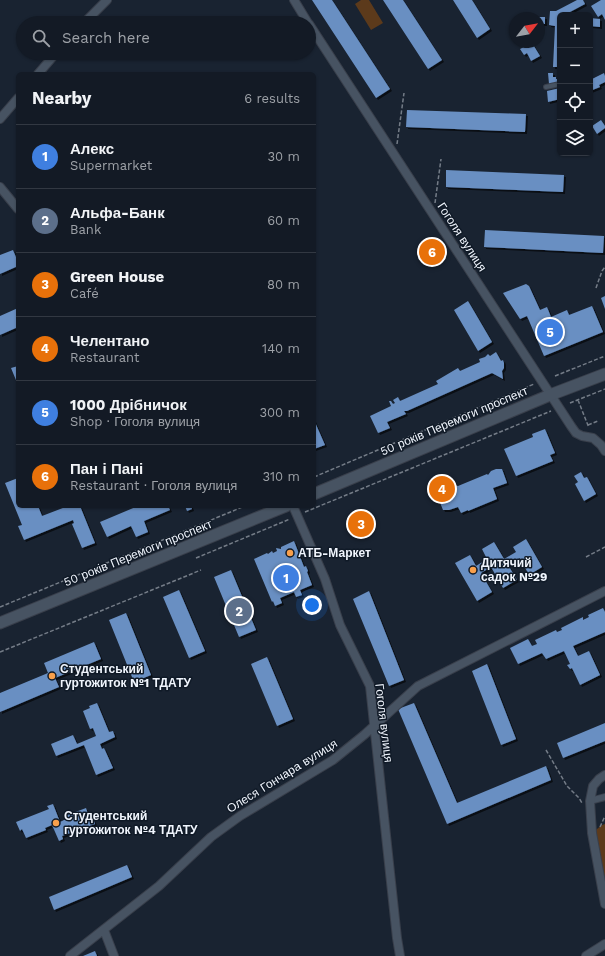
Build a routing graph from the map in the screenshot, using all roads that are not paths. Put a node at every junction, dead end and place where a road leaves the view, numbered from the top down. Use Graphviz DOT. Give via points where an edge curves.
graph roads {
  1 [pos="107,0"];
  2 [pos="294,0"];
  3 [pos="91,16"];
  4 [pos="304,16"];
  5 [pos="316,34"];
  6 [pos="50,60"];
  7 [pos="40,72"];
  8 [pos="557,85"];
  9 [pos="546,87"];
  10 [pos="16,100"];
  11 [pos="0,119"];
  12 [pos="0,187"];
  13 [pos="16,207"];
  14 [pos="605,374"];
  15 [pos="550,395"];
  16 [pos="605,451"];
  17 [pos="316,493"];
  18 [pos="295,508"];
  19 [pos="270,509"];
  20 [pos="605,591"];
  21 [pos="0,623"];
  22 [pos="373,726"];
  23 [pos="605,775"];
  24 [pos="605,797"];
  25 [pos="586,802"];
  26 [pos="605,904"];
  27 [pos="104,930"];
  28 [pos="605,944"];
  29 [pos="70,956"];
  30 [pos="114,956"];
  31 [pos="400,956"];
  32 [pos="586,956"];
  1 -- 3 [label="street"];
  2 -- 4 [label="street, Гоголя вулиця"];
  5 -- 15 [label="street, Гоголя вулиця"];
  6 -- 7 [label="street"];
  8 -- 9 [label="lane"];
  10 -- 11 [label="street"];
  12 -- 13 [label="street"];
  14 -- 15 [label="main road, 50 років Перемоги проспект"];
  15 -- 16 [label="street, Гоголя вулиця" via="576,433 593,438"];
  15 -- 17 [label="main road, 50 років Перемоги проспект"];
  18 -- 22 [label="street, Гоголя вулиця" via="325,579 340,624 370,686"];
  19 -- 21 [label="main road, 50 років Перемоги проспект"];
  20 -- 22 [label="street, Олеся Гончара вулиця" via="424,682"];
  22 -- 27 [label="street, Олеся Гончара вулиця" via="334,760 240,816 211,837 159,886"];
  22 -- 31 [label="street, Гоголя вулиця"];
  23 -- 25 [label="street" via="593,786"];
  24 -- 25 [label="street"];
  25 -- 26 [label="street"];
  27 -- 29 [label="street, Олеся Гончара вулиця"];
  27 -- 30 [label="street"];
  28 -- 32 [label="street"];
}
